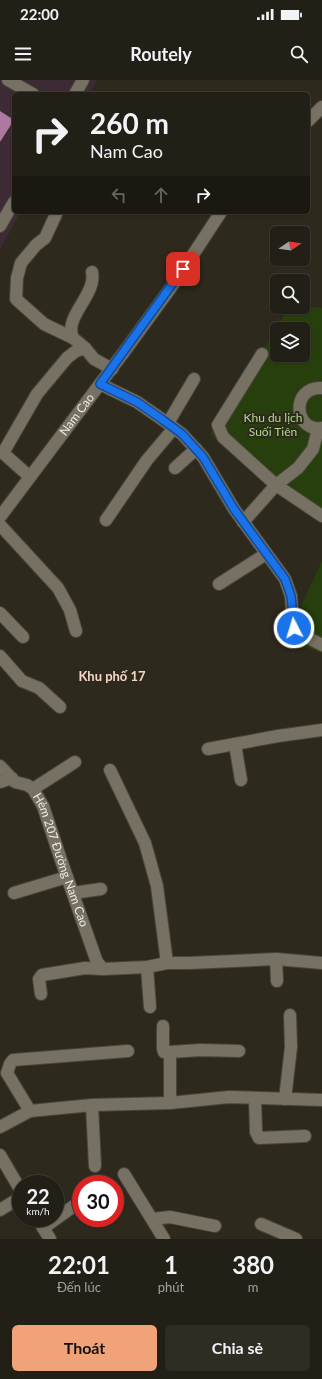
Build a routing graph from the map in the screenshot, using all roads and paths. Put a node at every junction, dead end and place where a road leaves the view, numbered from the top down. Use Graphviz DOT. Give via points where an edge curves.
graph roads {
  1 [pos="8,80"];
  2 [pos="83,80"];
  3 [pos="29,92"];
  4 [pos="76,92"];
  5 [pos="322,107"];
  6 [pos="310,119"];
  7 [pos="12,205"];
  8 [pos="57,214"];
  9 [pos="220,214"];
  10 [pos="0,226"];
  11 [pos="92,272"];
  12 [pos="80,292"];
  13 [pos="81,305"];
  14 [pos="73,338"];
  15 [pos="85,348"];
  16 [pos="262,354"];
  17 [pos="112,369"];
  18 [pos="194,379"];
  19 [pos="100,384"];
  20 [pos="322,388"];
  21 [pos="171,426"];
  22 [pos="320,428"];
  23 [pos="196,449"];
  24 [pos="175,468"];
  25 [pos="30,477"];
  26 [pos="276,485"];
  27 [pos="322,516"];
  28 [pos="0,517"];
  29 [pos="106,520"];
  30 [pos="243,522"];
  31 [pos="0,525"];
  32 [pos="266,554"];
  33 [pos="219,584"];
  34 [pos="0,612"];
  35 [pos="76,631"];
  36 [pos="23,637"];
  37 [pos="322,645"];
  38 [pos="0,656"];
  39 [pos="60,707"];
  40 [pos="322,730"];
  41 [pos="235,744"];
  42 [pos="208,749"];
  43 [pos="75,762"];
  44 [pos="0,766"];
  45 [pos="110,770"];
  46 [pos="12,778"];
  47 [pos="241,780"];
  48 [pos="0,782"];
  49 [pos="33,788"];
  50 [pos="67,877"];
  51 [pos="101,889"];
  52 [pos="14,893"];
  53 [pos="74,893"];
  54 [pos="276,959"];
  55 [pos="167,963"];
  56 [pos="322,963"];
  57 [pos="147,967"];
  58 [pos="103,969"];
  59 [pos="277,981"];
  60 [pos="41,994"];
  61 [pos="150,1007"];
  62 [pos="290,1015"];
  63 [pos="163,1026"];
  64 [pos="128,1051"];
  65 [pos="239,1051"];
  66 [pos="170,1052"];
  67 [pos="3,1068"];
  68 [pos="255,1098"];
  69 [pos="285,1099"];
  70 [pos="322,1100"];
  71 [pos="170,1103"];
  72 [pos="92,1105"];
  73 [pos="30,1110"];
  74 [pos="0,1127"];
  75 [pos="304,1136"];
  76 [pos="0,1155"];
  77 [pos="95,1166"];
  78 [pos="124,1174"];
  79 [pos="12,1176"];
  80 [pos="12,1203"];
  81 [pos="0,1210"];
  82 [pos="153,1219"];
  83 [pos="261,1224"];
  84 [pos="215,1226"];
  85 [pos="42,1227"];
  86 [pos="276,1235"];
  87 [pos="50,1239"];
  88 [pos="164,1239"];
  89 [pos="296,1239"];
  1 -- 3 [label="street"];
  2 -- 4 [label="street"];
  5 -- 6 [label="street"];
  7 -- 10 [label="street"];
  8 -- 14 [label="street" via="45,238 21,263 16,299 44,324"];
  9 -- 17 [label="street, Nam Cao" via="175,282"];
  11 -- 13 [label="street" via="92,283"];
  12 -- 13 [label="street"];
  13 -- 14 [label="street" via="71,329"];
  14 -- 15 [label="street"];
  15 -- 17 [label="street" via="94,359"];
  15 -- 25 [label="street" via="67,358 37,394 3,453"];
  16 -- 26 [label="street" via="218,425 223,437"];
  17 -- 19 [label="street, Nam Cao"];
  18 -- 21 [label="street"];
  19 -- 21 [label="street" via="137,402"];
  19 -- 25 [label="street, Nam Cao"];
  20 -- 22 [label="street" via="307,392 302,397 299,411 305,423"];
  21 -- 23 [label="street"];
  21 -- 29 [label="street"];
  22 -- 26 [label="street" via="312,449 298,468"];
  23 -- 24 [label="street"];
  23 -- 30 [label="street"];
  25 -- 28 [label="street, Nam Cao"];
  26 -- 27 [label="street"];
  26 -- 30 [label="street"];
  30 -- 32 [label="street"];
  31 -- 35 [label="street" via="58,588 70,610"];
  32 -- 33 [label="street"];
  32 -- 37 [label="street" via="285,579 291,596 294,628"];
  34 -- 36 [label="street"];
  38 -- 39 [label="street" via="22,681 39,688"];
  40 -- 41 [label="street"];
  41 -- 42 [label="street"];
  41 -- 47 [label="street"];
  43 -- 49 [label="street"];
  44 -- 46 [label="street, Hẻm 207 Đường Nam Cao"];
  45 -- 55 [label="street" via="145,843 157,886"];
  46 -- 48 [label="street"];
  46 -- 49 [label="street, Hẻm 207 Đường Nam Cao" via="15,782"];
  49 -- 50 [label="street, Hẻm 207 Đường Nam Cao" via="43,806"];
  50 -- 52 [label="street"];
  50 -- 53 [label="street, Hẻm 207 Đường Nam Cao"];
  51 -- 53 [label="street"];
  53 -- 58 [label="street, Hẻm 207 Đường Nam Cao" via="97,962"];
  54 -- 55 [label="street"];
  54 -- 56 [label="street"];
  54 -- 59 [label="street"];
  55 -- 57 [label="street"];
  57 -- 58 [label="street"];
  57 -- 61 [label="street"];
  58 -- 60 [label="street" via="85,968 43,974 39,979"];
  62 -- 69 [label="street" via="291,1047"];
  63 -- 66 [label="street" via="163,1049 164,1052"];
  64 -- 67 [label="street" via="13,1060"];
  65 -- 66 [label="street"];
  66 -- 71 [label="street"];
  67 -- 73 [label="street"];
  68 -- 69 [label="street"];
  68 -- 71 [label="street" via="229,1097"];
  68 -- 75 [label="street" via="256,1132 259,1138"];
  69 -- 70 [label="street"];
  71 -- 72 [label="street"];
  72 -- 73 [label="street"];
  72 -- 77 [label="street"];
  73 -- 74 [label="street"];
  76 -- 79 [label="street"];
  78 -- 82 [label="street"];
  80 -- 81 [label="street"];
  82 -- 84 [label="street" via="170,1217"];
  82 -- 88 [label="street"];
  83 -- 86 [label="street"];
  85 -- 87 [label="street"];
  86 -- 89 [label="street"];
}
